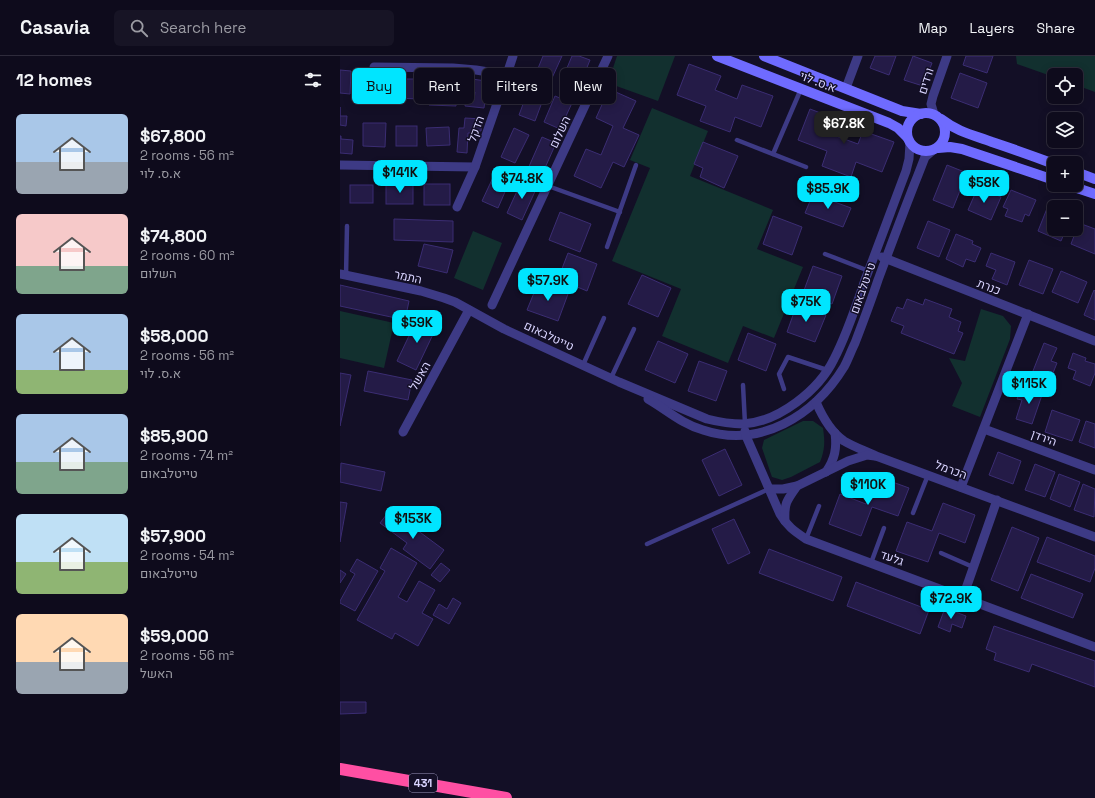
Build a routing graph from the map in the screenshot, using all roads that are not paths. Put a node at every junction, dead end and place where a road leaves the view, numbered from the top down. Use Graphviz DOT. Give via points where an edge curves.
graph roads {
  1 [pos="513,56"];
  2 [pos="608,56"];
  3 [pos="717,56"];
  4 [pos="764,56"];
  5 [pos="858,56"];
  6 [pos="947,56"];
  7 [pos="374,67"];
  8 [pos="509,68"];
  9 [pos="482,71"];
  10 [pos="846,88"];
  11 [pos="801,89"];
  12 [pos="497,104"];
  13 [pos="920,114"];
  14 [pos="937,117"];
  15 [pos="737,140"];
  16 [pos="909,140"];
  17 [pos="935,149"];
  18 [pos="774,154"];
  19 [pos="1047,161"];
  20 [pos="340,165"];
  21 [pos="636,165"];
  22 [pos="475,167"];
  23 [pos="806,167"];
  24 [pos="1083,174"];
  25 [pos="1047,178"];
  26 [pos="1095,178"];
  27 [pos="548,186"];
  28 [pos="1083,190"];
  29 [pos="1095,194"];
  30 [pos="457,208"];
  31 [pos="620,212"];
  32 [pos="347,226"];
  33 [pos="607,247"];
  34 [pos="825,254"];
  35 [pos="875,255"];
  36 [pos="886,259"];
  37 [pos="869,271"];
  38 [pos="343,275"];
  39 [pos="492,305"];
  40 [pos="469,310"];
  41 [pos="1028,314"];
  42 [pos="604,318"];
  43 [pos="634,329"];
  44 [pos="1095,341"];
  45 [pos="583,365"];
  46 [pos="827,370"];
  47 [pos="615,380"];
  48 [pos="742,385"];
  49 [pos="784,389"];
  50 [pos="816,402"];
  51 [pos="745,424"];
  52 [pos="984,429"];
  53 [pos="403,432"];
  54 [pos="834,432"];
  55 [pos="746,436"];
  56 [pos="876,456"];
  57 [pos="1095,470"];
  58 [pos="826,472"];
  59 [pos="928,475"];
  60 [pos="797,486"];
  61 [pos="961,487"];
  62 [pos="768,489"];
  63 [pos="997,500"];
  64 [pos="819,506"];
  65 [pos="913,513"];
  66 [pos="786,524"];
  67 [pos="884,528"];
  68 [pos="1095,536"];
  69 [pos="806,539"];
  70 [pos="647,544"];
  71 [pos="942,553"];
  72 [pos="871,563"];
  73 [pos="974,566"];
  74 [pos="963,597"];
  75 [pos="1095,647"];
  76 [pos="340,769"];
  77 [pos="506,798"];
  1 -- 8 [label="street, הדקל"];
  2 -- 27 [label="street, השלום"];
  3 -- 11 [label="main road, א.ס. לוי"];
  4 -- 10 [label="main road, א.ס. לוי"];
  5 -- 10 [label="street"];
  6 -- 14 [label="street, ורדים" via="931,104"];
  7 -- 9 [label="street"];
  10 -- 13 [label="main road, א.ס. לוי" via="902,111"];
  11 -- 16 [label="main road, א.ס. לוי" via="898,128"];
  11 -- 18 [label="lane"];
  12 -- 22 [label="street, הדקל"];
  13 -- 14 [label="main road" via="927,113"];
  13 -- 16 [label="main road" via="908,125"];
  14 -- 17 [label="main road" via="946,131 942,143"];
  14 -- 19 [label="main road" via="950,127"];
  15 -- 18 [label="lane"];
  16 -- 17 [label="main road" via="914,148 926,152"];
  16 -- 35 [label="street, טייטלבאום" via="906,171"];
  17 -- 25 [label="main road" via="962,149"];
  17 -- 36 [label="street, טייטלבאום" via="926,157"];
  18 -- 23 [label="lane"];
  20 -- 22 [label="street"];
  21 -- 31 [label="lane"];
  22 -- 30 [label="street, הדקל"];
  24 -- 26 [label="main road"];
  27 -- 31 [label="lane"];
  27 -- 39 [label="street, השלום"];
  28 -- 29 [label="main road"];
  31 -- 33 [label="lane"];
  32 -- 38 [label="lane"];
  34 -- 37 [label="lane"];
  35 -- 36 [label="street, כנרת"];
  35 -- 37 [label="street, טייטלבאום"];
  36 -- 41 [label="street, כנרת"];
  36 -- 50 [label="street, טייטלבאום" via="844,366 828,390"];
  37 -- 46 [label="street, טייטלבאום" via="834,361"];
  38 -- 40 [label="street, התמר" via="421,291 455,302"];
  40 -- 45 [label="street, טייטלבאום"];
  40 -- 53 [label="street, האשל"];
  41 -- 44 [label="street, כנרת"];
  41 -- 52 [label="street"];
  42 -- 45 [label="lane"];
  43 -- 47 [label="lane"];
  45 -- 47 [label="street, טייטלבאום"];
  46 -- 49 [label="lane" via="788,357 779,374"];
  46 -- 51 [label="street, טייטלבאום" via="808,393 794,404 770,417"];
  47 -- 51 [label="street, טייטלבאום" via="707,419"];
  47 -- 55 [label="street, טייטלבאום" via="690,425 718,434"];
  48 -- 51 [label="lane"];
  50 -- 54 [label="street, הכרמל"];
  50 -- 55 [label="street, טייטלבאום" via="801,414 774,428"];
  51 -- 55 [label="street, גלעד"];
  52 -- 57 [label="street, הירדן"];
  52 -- 61 [label="street"];
  54 -- 56 [label="street, הכרמל"];
  54 -- 58 [label="street" via="835,452"];
  55 -- 62 [label="street, גלעד"];
  56 -- 58 [label="street" via="857,458"];
  56 -- 59 [label="street, הכרמל"];
  58 -- 60 [label="street"];
  59 -- 61 [label="street, הכרמל"];
  59 -- 65 [label="lane"];
  60 -- 62 [label="street"];
  60 -- 66 [label="street" via="786,502"];
  61 -- 63 [label="street, הכרמל"];
  62 -- 66 [label="street, גלעד"];
  62 -- 70 [label="lane"];
  63 -- 68 [label="street, הכרמל"];
  63 -- 73 [label="street"];
  64 -- 69 [label="lane"];
  66 -- 69 [label="street, גלעד"];
  67 -- 72 [label="lane"];
  69 -- 72 [label="street, גלעד"];
  71 -- 73 [label="lane"];
  72 -- 74 [label="street, גלעד"];
  73 -- 74 [label="street"];
  74 -- 75 [label="street, גלעד"];
  76 -- 77 [label="highway, 431"];
}
